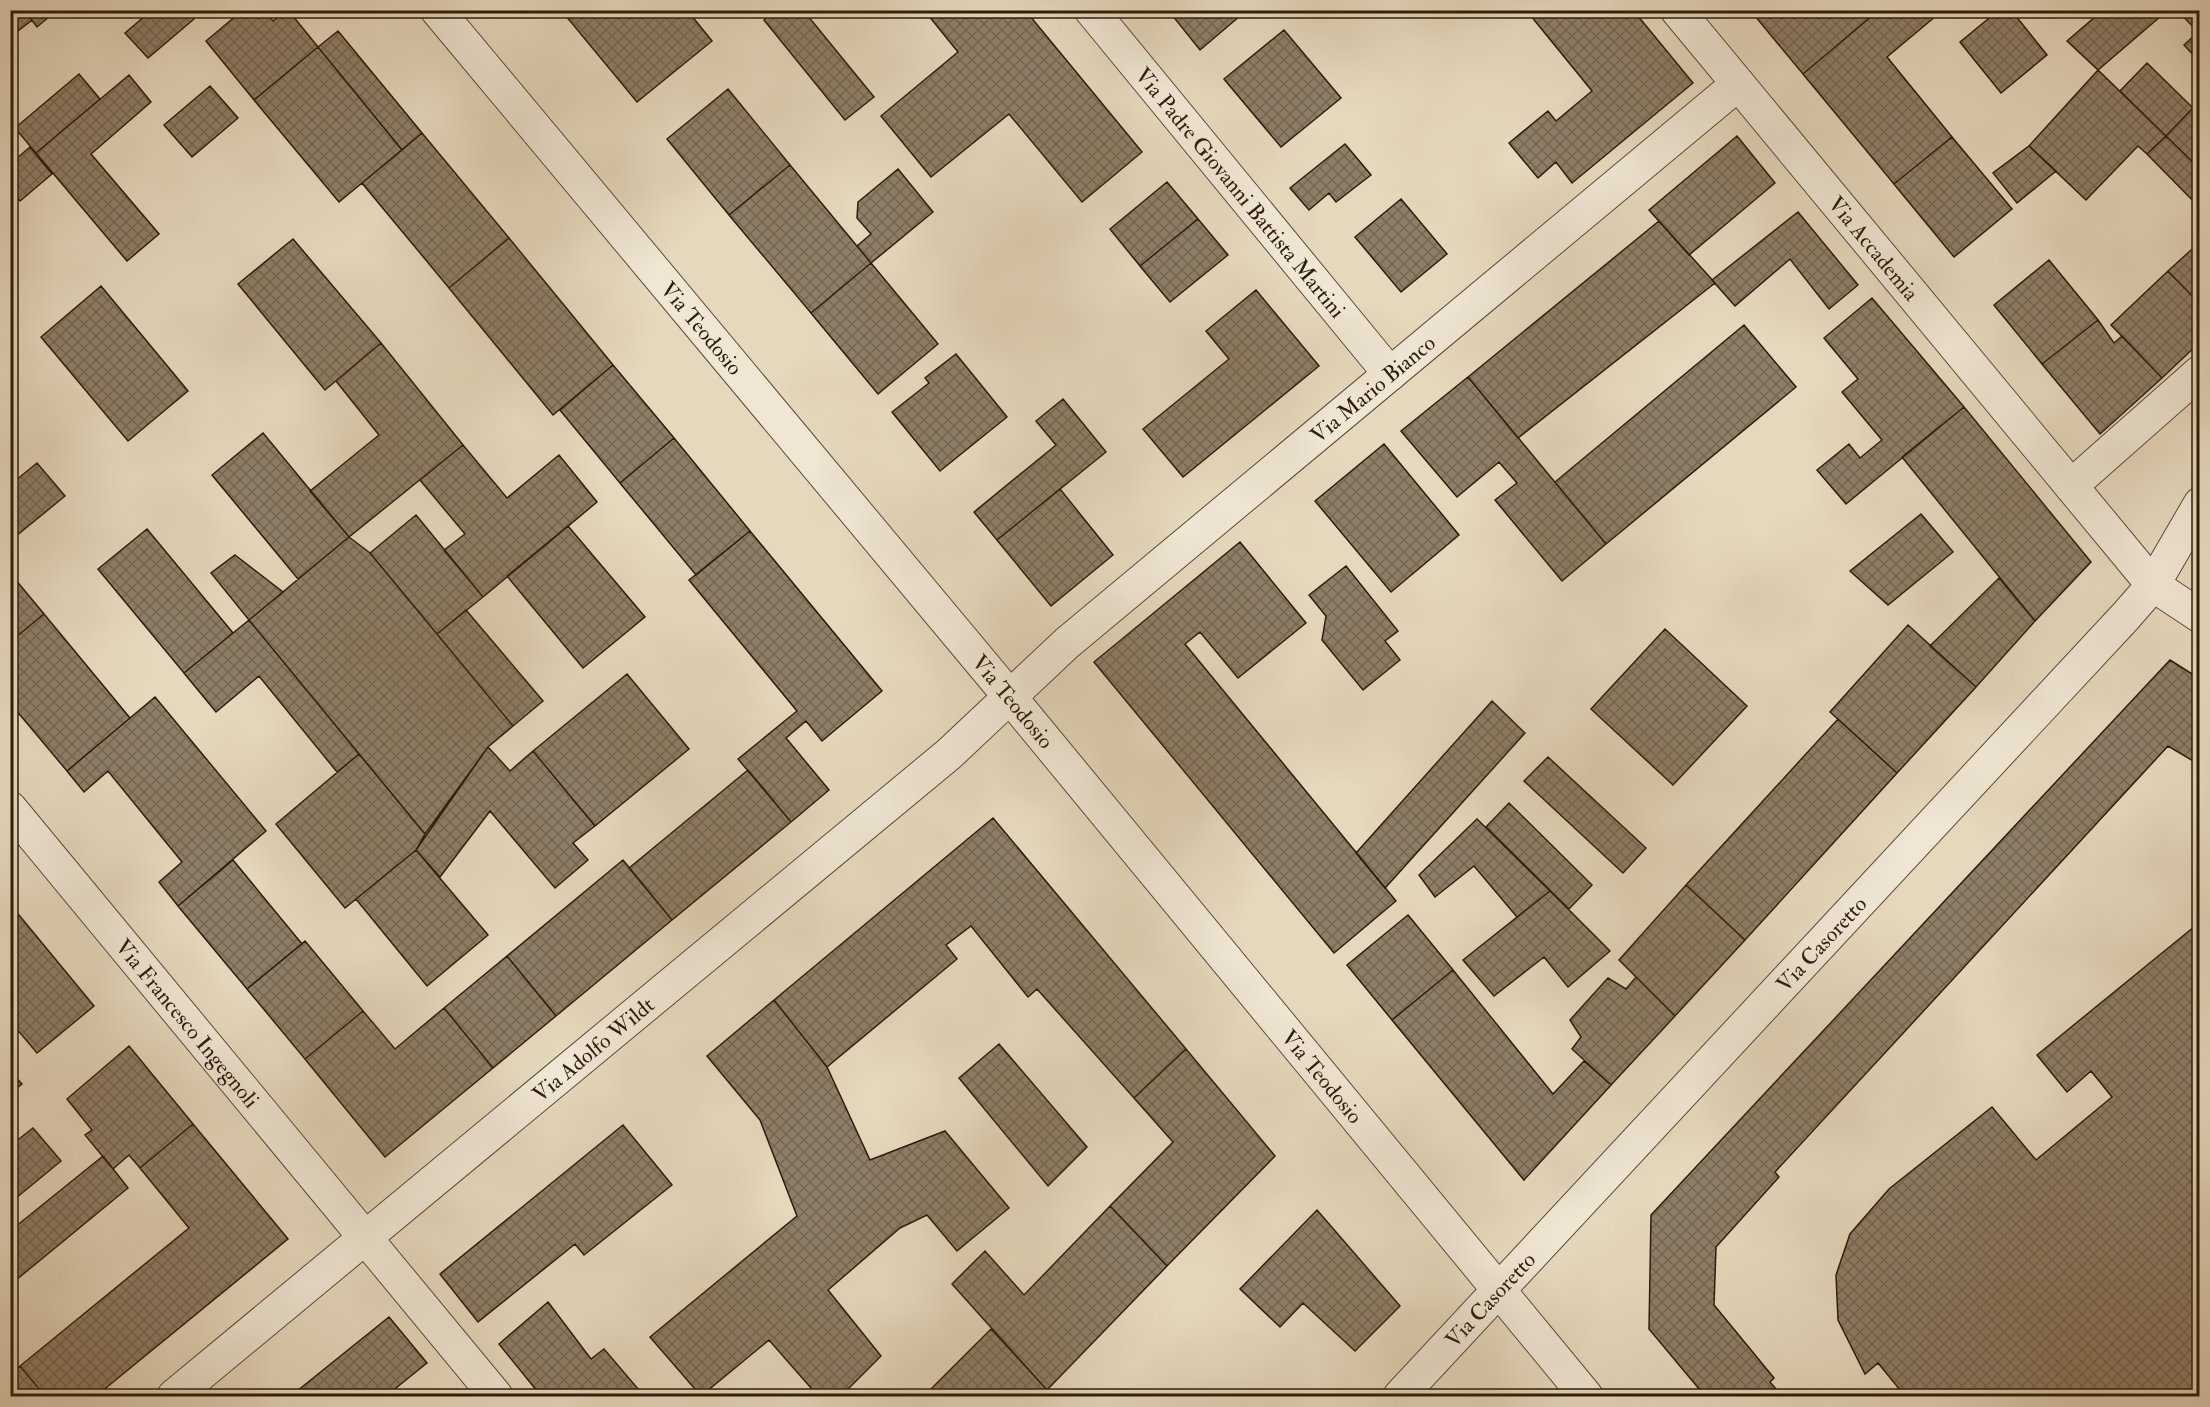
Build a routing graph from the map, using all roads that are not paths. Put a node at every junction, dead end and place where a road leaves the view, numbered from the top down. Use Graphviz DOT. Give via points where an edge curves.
graph roads {
  1 [pos="437,10"];
  2 [pos="1091,10"];
  3 [pos="1677,10"];
  4 [pos="1738,84"];
  5 [pos="2199,372"];
  6 [pos="1390,374"];
  7 [pos="2071,486"];
  8 [pos="2199,504"];
  9 [pos="2153,585"];
  10 [pos="2199,616"];
  11 [pos="1010,697"];
  12 [pos="10,808"];
  13 [pos="364,1239"];
  14 [pos="1498,1290"];
  15 [pos="174,1396"];
  16 [pos="496,1396"];
  17 [pos="1400,1396"];
  18 [pos="1586,1396"];
  1 -- 11 [label="street, Via Teodosio"];
  2 -- 6 [label="street, Via Padre Giovanni Battista Martini"];
  3 -- 4 [label="street, Via Accademia"];
  4 -- 6 [label="street, Via Mario Bianco"];
  4 -- 7 [label="street, Via Accademia"];
  5 -- 7 [label="street"];
  6 -- 11 [label="street, Via Mario Bianco" via="1067,643"];
  7 -- 9 [label="street"];
  8 -- 9 [label="street, Via Casoretto"];
  9 -- 10 [label="street"];
  9 -- 14 [label="street, Via Casoretto"];
  11 -- 13 [label="street, Via Adolfo Wildt" via="949,754"];
  11 -- 14 [label="street, Via Teodosio"];
  12 -- 13 [label="street, Via Francesco Ingegnoli"];
  13 -- 15 [label="street, Via Adolfo Wildt"];
  13 -- 16 [label="street, Via Francesco Ingegnoli"];
  14 -- 17 [label="street, Via Casoretto"];
  14 -- 18 [label="street, Via Teodosio"];
}
